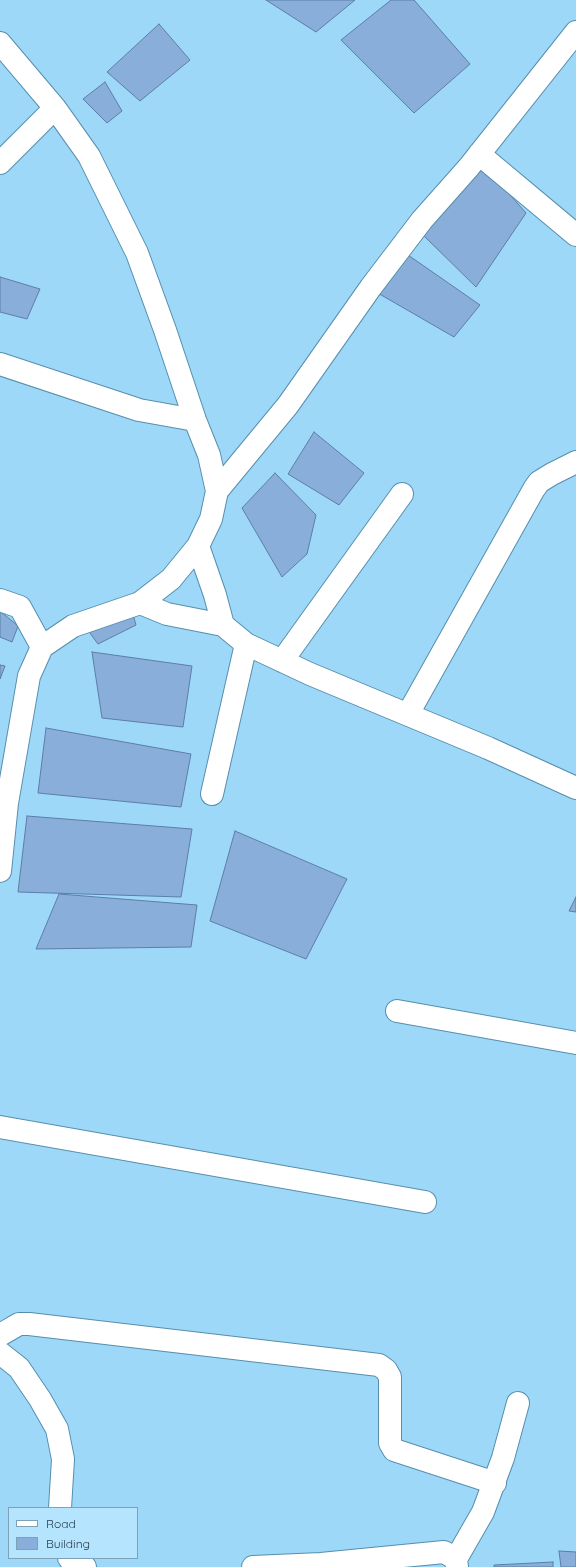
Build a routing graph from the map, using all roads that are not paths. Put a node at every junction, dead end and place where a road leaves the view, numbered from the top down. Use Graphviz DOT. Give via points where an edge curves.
graph roads {
  1 [pos="576,32"];
  2 [pos="0,43"];
  3 [pos="54,108"];
  4 [pos="479,154"];
  5 [pos="0,163"];
  6 [pos="576,235"];
  7 [pos="0,364"];
  8 [pos="195,420"];
  9 [pos="576,462"];
  10 [pos="217,491"];
  11 [pos="402,494"];
  12 [pos="198,546"];
  13 [pos="0,600"];
  14 [pos="140,603"];
  15 [pos="224,625"];
  16 [pos="246,644"];
  17 [pos="42,647"];
  18 [pos="282,661"];
  19 [pos="408,714"];
  20 [pos="576,788"];
  21 [pos="212,794"];
  22 [pos="3,802"];
  23 [pos="0,871"];
  24 [pos="397,1011"];
  25 [pos="576,1043"];
  26 [pos="0,1127"];
  27 [pos="424,1202"];
  28 [pos="0,1335"];
  29 [pos="0,1353"];
  30 [pos="518,1404"];
  31 [pos="495,1482"];
  32 [pos="60,1507"];
  33 [pos="70,1559"];
  34 [pos="457,1563"];
  35 [pos="320,1565"];
  36 [pos="85,1567"];
  37 [pos="253,1567"];
  1 -- 4 [label="street"];
  2 -- 3 [label="street"];
  3 -- 5 [label="street"];
  3 -- 8 [label="street" via="89,156 137,253"];
  4 -- 6 [label="street"];
  4 -- 10 [label="street" via="422,220 371,287 288,405"];
  7 -- 8 [label="street" via="139,410"];
  8 -- 10 [label="street" via="209,455"];
  9 -- 19 [label="street" via="539,482"];
  10 -- 12 [label="street" via="211,519"];
  11 -- 18 [label="street"];
  12 -- 14 [label="street" via="171,579"];
  12 -- 15 [label="street"];
  13 -- 17 [label="street" via="20,607"];
  14 -- 15 [label="street" via="167,614"];
  14 -- 17 [label="street" via="73,626"];
  15 -- 16 [label="street"];
  16 -- 18 [label="street"];
  16 -- 21 [label="street"];
  17 -- 22 [label="street" via="29,676"];
  18 -- 19 [label="street"];
  19 -- 20 [label="street"];
  22 -- 23 [label="street"];
  24 -- 25 [label="street"];
  26 -- 27 [label="street"];
  28 -- 31 [label="street" via="20,1324 30,1324 379,1365 390,1377 390,1443 394,1450"];
  29 -- 32 [label="street" via="19,1368 40,1398 57,1430 63,1459"];
  30 -- 31 [label="street"];
  31 -- 34 [label="street"];
  33 -- 36 [label="street" via="72,1563"];
  34 -- 35 [label="street" via="444,1552"];
  35 -- 37 [label="street"];
}
